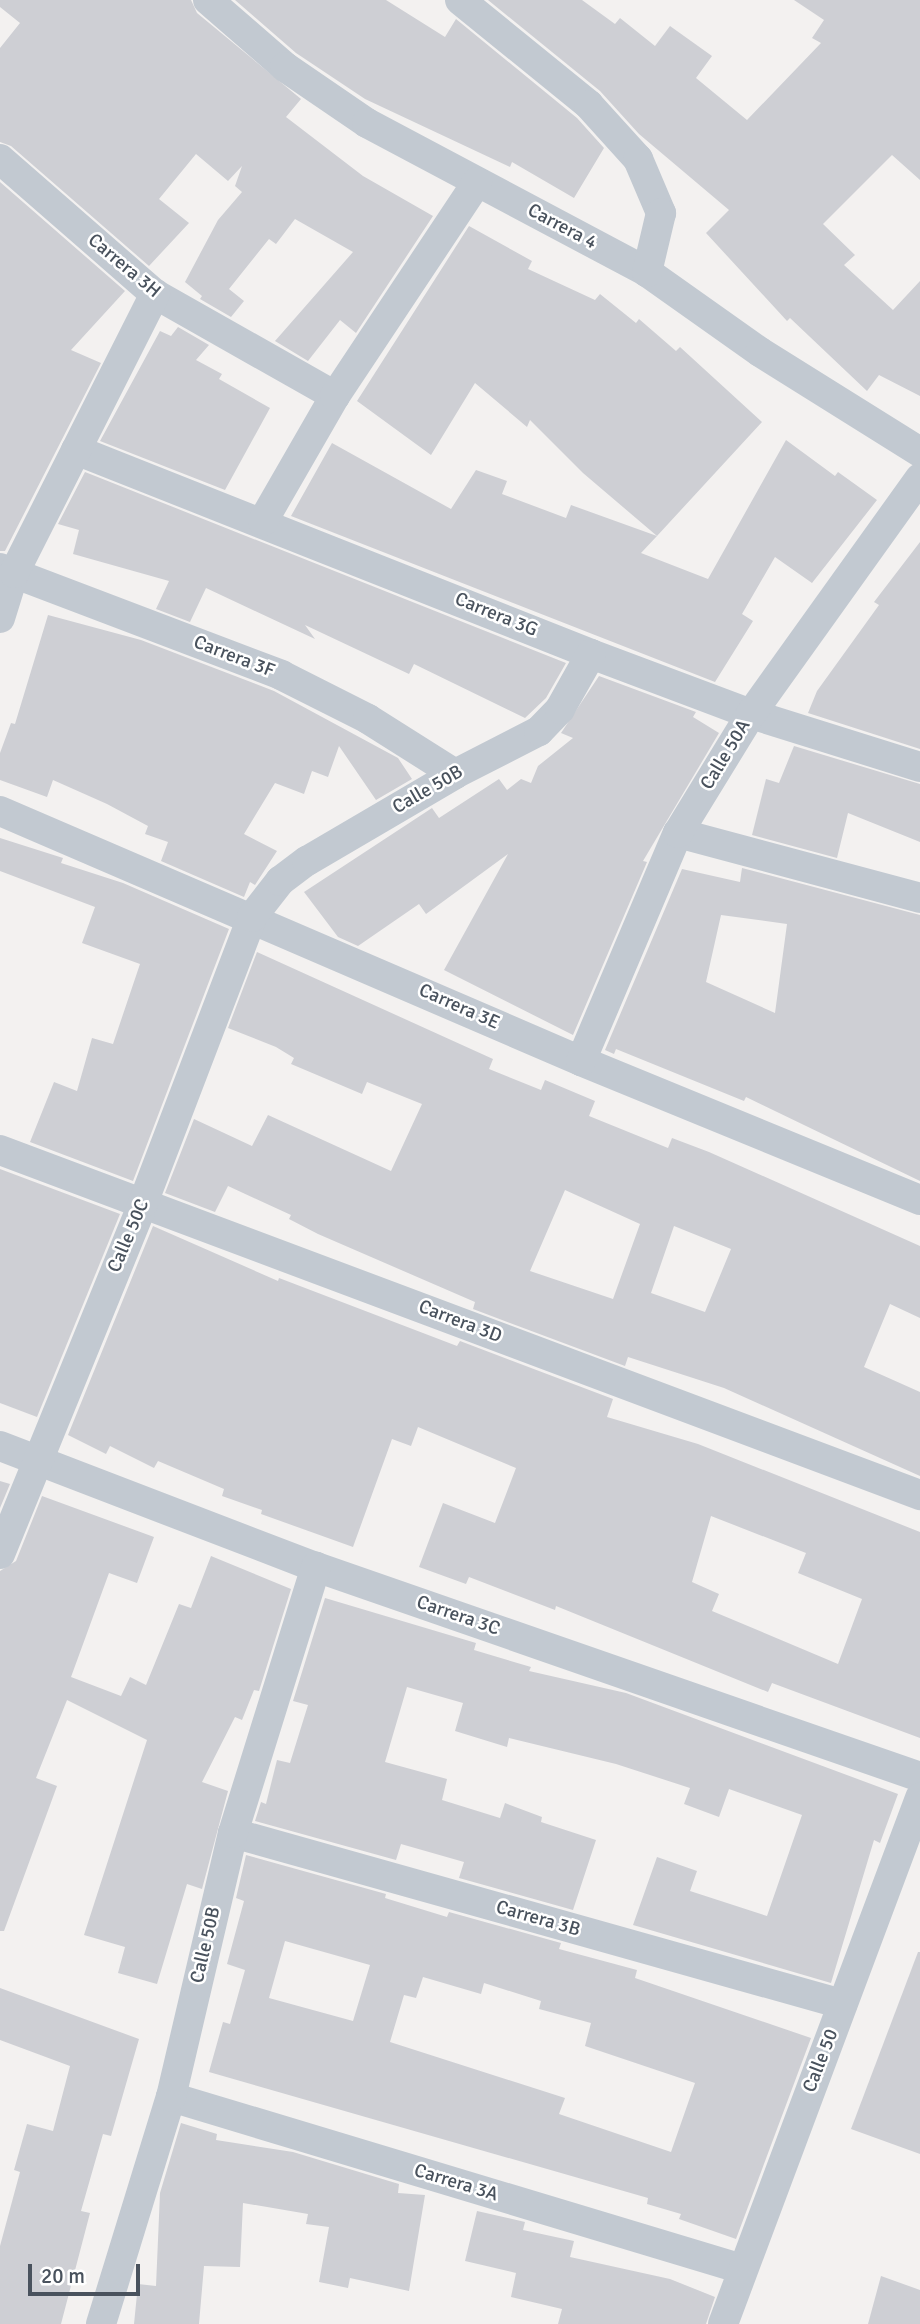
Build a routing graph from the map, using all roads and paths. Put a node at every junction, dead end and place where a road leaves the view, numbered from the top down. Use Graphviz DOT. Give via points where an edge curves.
graph roads {
  1 [pos="208,0"];
  2 [pos="460,0"];
  3 [pos="0,159"];
  4 [pos="477,182"];
  5 [pos="647,272"];
  6 [pos="155,294"];
  7 [pos="335,396"];
  8 [pos="76,450"];
  9 [pos="920,452"];
  10 [pos="920,478"];
  11 [pos="263,521"];
  12 [pos="7,571"];
  13 [pos="0,618"];
  14 [pos="591,654"];
  15 [pos="751,714"];
  16 [pos="920,767"];
  17 [pos="455,774"];
  18 [pos="0,811"];
  19 [pos="678,833"];
  20 [pos="920,898"];
  21 [pos="252,917"];
  22 [pos="580,1061"];
  23 [pos="0,1150"];
  24 [pos="920,1200"];
  25 [pos="143,1203"];
  26 [pos="0,1446"];
  27 [pos="34,1460"];
  28 [pos="920,1495"];
  29 [pos="0,1554"];
  30 [pos="316,1567"];
  31 [pos="920,1777"];
  32 [pos="920,1798"];
  33 [pos="233,1833"];
  34 [pos="842,2004"];
  35 [pos="171,2097"];
  36 [pos="742,2269"];
  37 [pos="101,2324"];
  38 [pos="723,2324"];
  1 -- 4 [label="street, Carrera 4" via="285,67 367,123"];
  2 -- 5 [label="street" via="589,105 638,159 662,213"];
  3 -- 6 [label="street, Carrera 3H"];
  4 -- 5 [label="street, Carrera 4"];
  4 -- 7 [label="street"];
  5 -- 9 [label="street, Carrera 4" via="760,352"];
  6 -- 7 [label="street, Carrera 3H"];
  6 -- 8 [label="street"];
  7 -- 11 [label="street"];
  8 -- 11 [label="street, Carrera 3G"];
  8 -- 12 [label="street"];
  10 -- 15 [label="street, Calle 50A"];
  11 -- 14 [label="street, Carrera 3G"];
  12 -- 13 [label="street"];
  12 -- 17 [label="street, Carrera 3F" via="281,675 368,719"];
  14 -- 15 [label="street, Carrera 3G"];
  14 -- 17 [label="street, Calle 50B" via="545,726"];
  15 -- 16 [label="street, Carrera 3G"];
  15 -- 19 [label="street, Calle 50A"];
  17 -- 21 [label="street, Calle 50B" via="307,861 280,881"];
  18 -- 21 [label="street, Carrera 3E"];
  19 -- 20 [label="street"];
  19 -- 22 [label="street, Calle 50A"];
  21 -- 22 [label="street, Carrera 3E"];
  21 -- 25 [label="street, Calle 50C"];
  22 -- 24 [label="street, Carrera 3E"];
  23 -- 25 [label="street, Carrera 3D"];
  25 -- 27 [label="street, Calle 50C"];
  25 -- 28 [label="street, Carrera 3D"];
  26 -- 27 [label="street, Carrera 3C"];
  27 -- 29 [label="street, Calle 50C"];
  27 -- 30 [label="street, Carrera 3C"];
  30 -- 31 [label="street, Carrera 3C"];
  30 -- 33 [label="street, Calle 50B"];
  32 -- 34 [label="street, Calle 50"];
  33 -- 34 [label="street, Carrera 3B"];
  33 -- 35 [label="street, Calle 50B"];
  34 -- 36 [label="street, Calle 50"];
  35 -- 36 [label="street, Carrera 3A"];
  35 -- 37 [label="street, Calle 50B"];
  36 -- 38 [label="street, Calle 50"];
}
